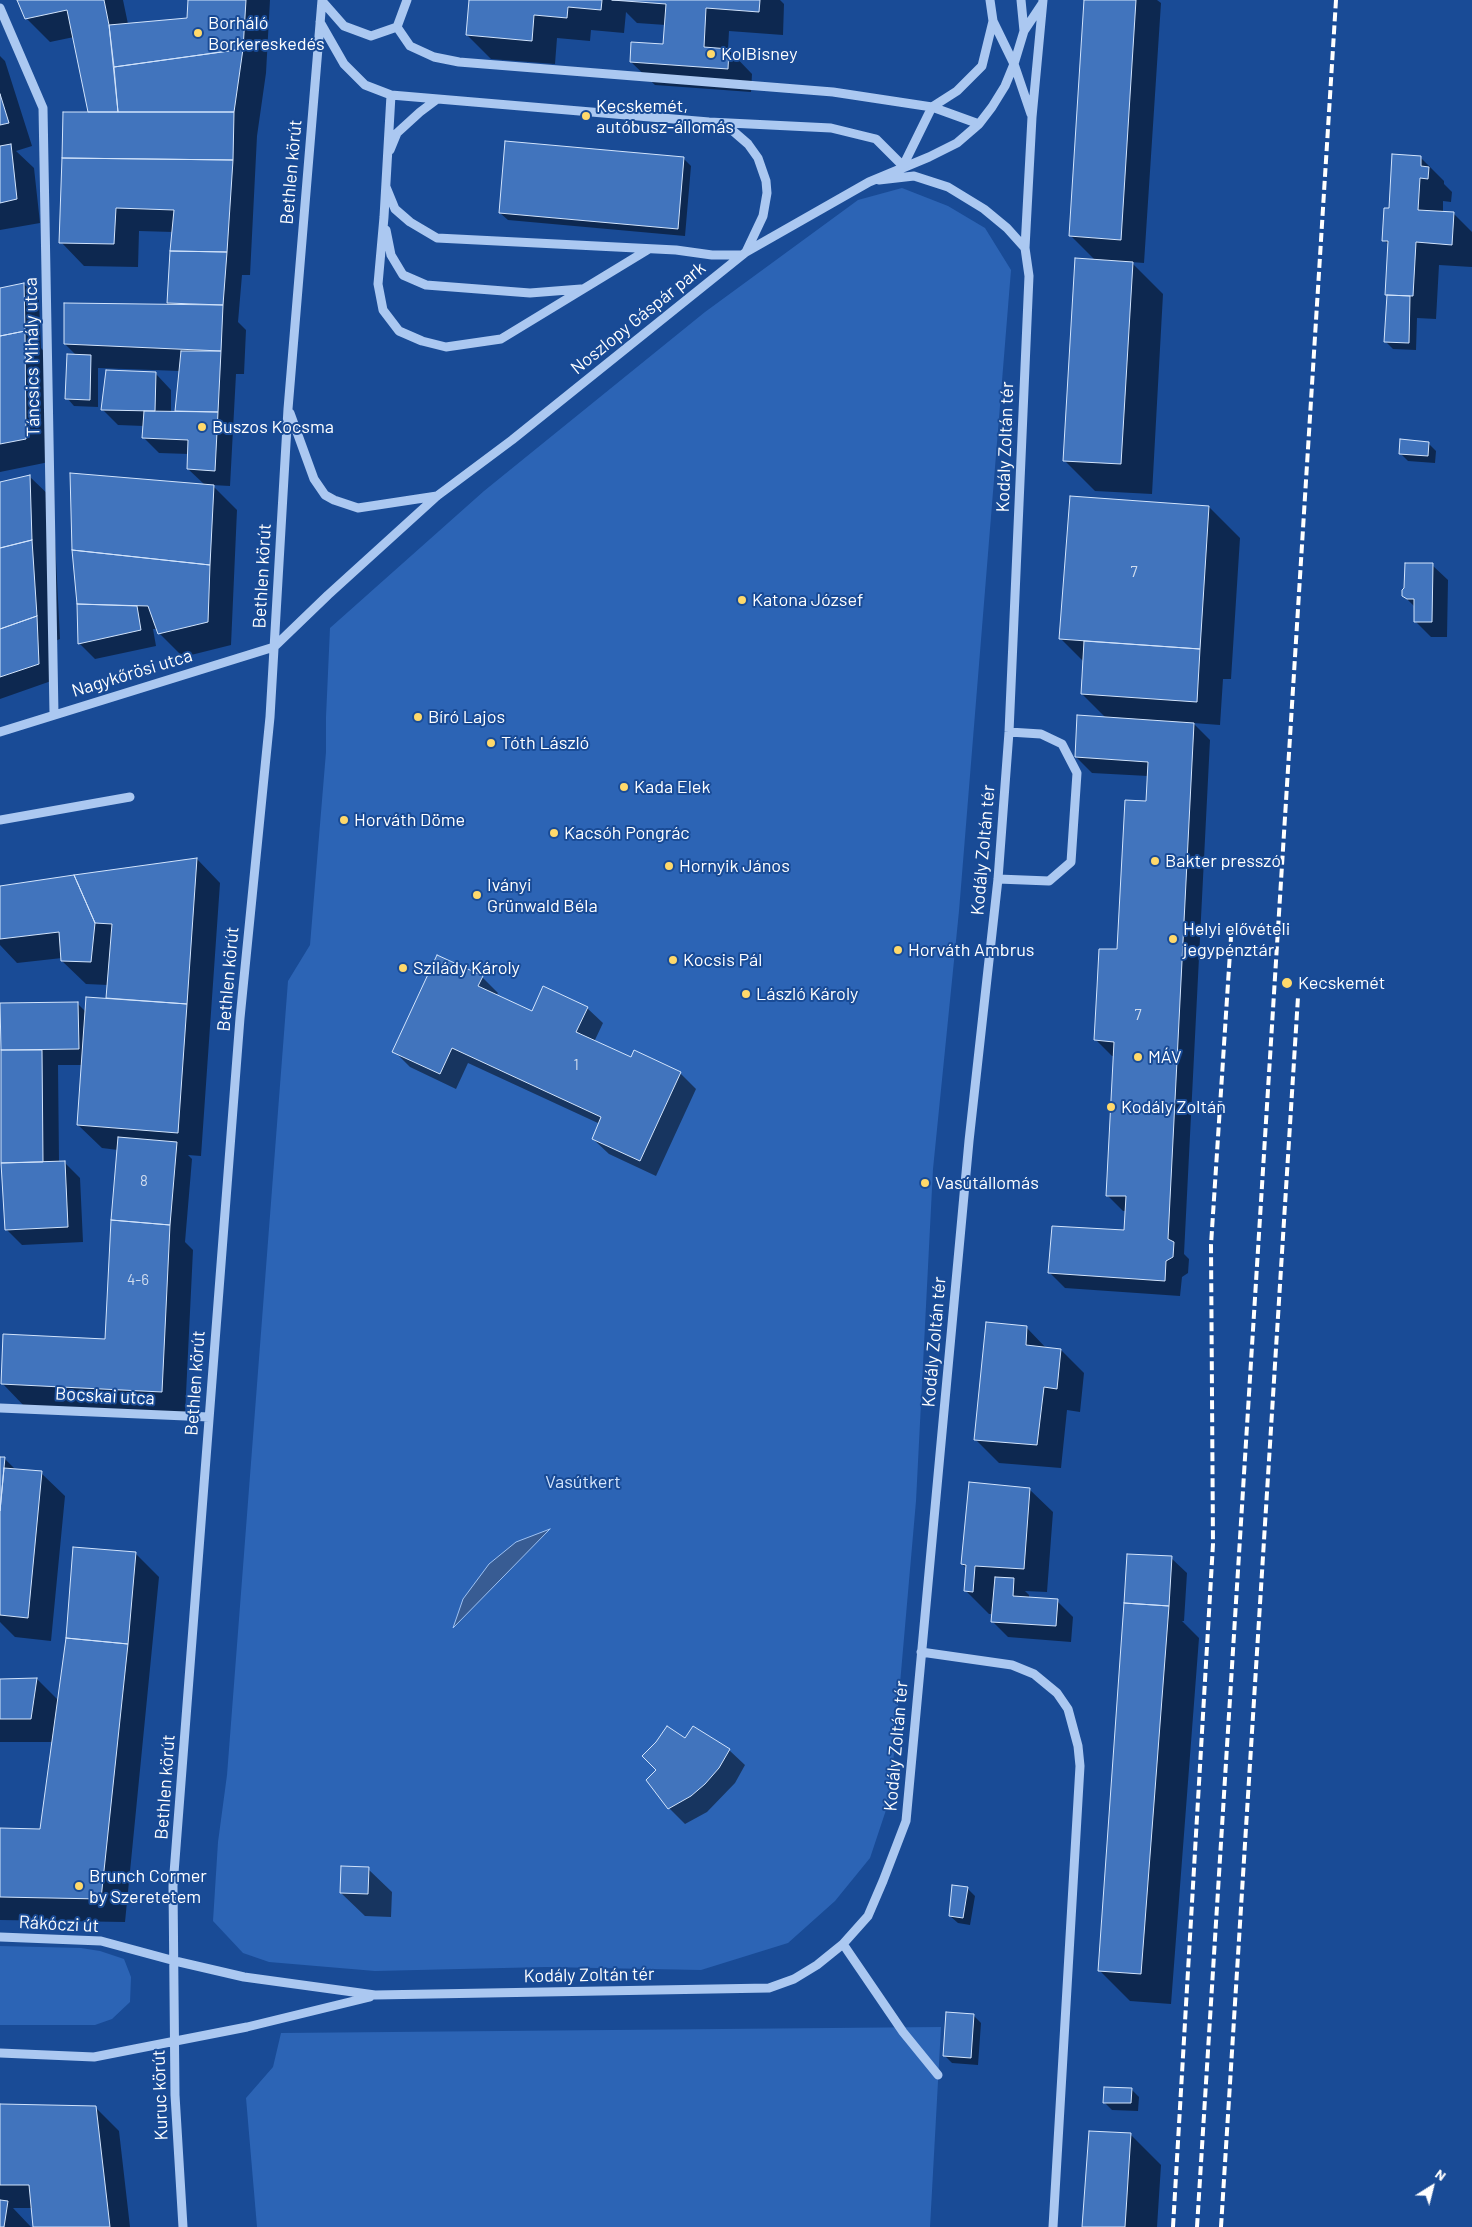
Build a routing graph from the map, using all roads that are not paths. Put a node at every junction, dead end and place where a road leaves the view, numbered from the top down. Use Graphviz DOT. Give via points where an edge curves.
graph roads {
  1 [pos="322,0"];
  2 [pos="407,0"];
  3 [pos="990,0"];
  4 [pos="1020,0"];
  5 [pos="1027,0"];
  6 [pos="1043,1"];
  7 [pos="0,8"];
  8 [pos="320,21"];
  9 [pos="993,21"];
  10 [pos="397,27"];
  11 [pos="1024,31"];
  12 [pos="1014,64"];
  13 [pos="391,95"];
  14 [pos="436,100"];
  15 [pos="932,107"];
  16 [pos="1032,117"];
  17 [pos="709,122"];
  18 [pos="979,124"];
  19 [pos="387,159"];
  20 [pos="903,166"];
  21 [pos="869,182"];
  22 [pos="385,183"];
  23 [pos="384,217"];
  24 [pos="1025,248"];
  25 [pos="649,249"];
  26 [pos="743,254"];
  27 [pos="583,288"];
  28 [pos="288,409"];
  29 [pos="437,496"];
  30 [pos="274,647"];
  31 [pos="54,714"];
  32 [pos="0,732"];
  33 [pos="1010,732"];
  34 [pos="130,797"];
  35 [pos="0,820"];
  36 [pos="998,878"];
  37 [pos="0,1408"];
  38 [pos="209,1417"];
  39 [pos="921,1652"];
  40 [pos="0,1937"];
  41 [pos="843,1944"];
  42 [pos="175,1961"];
  43 [pos="375,1996"];
  44 [pos="174,2041"];
  45 [pos="0,2053"];
  46 [pos="938,2075"];
  47 [pos="183,2227"];
  48 [pos="1053,2227"];
  1 -- 8 [label="street, Bethlen körút"];
  1 -- 10 [label="street" via="344,26 371,36"];
  2 -- 10 [label="street"];
  3 -- 9 [label="street"];
  4 -- 11 [label="street"];
  5 -- 11 [label="street"];
  6 -- 11 [label="street"];
  6 -- 16 [label="street, Kodály Zoltán tér"];
  7 -- 31 [label="street, Táncsics Mihály utca" via="43,108"];
  8 -- 13 [label="street" via="344,64 365,85"];
  8 -- 28 [label="street, Bethlen körút"];
  9 -- 12 [label="street, Kodály Zoltán tér"];
  9 -- 15 [label="street" via="982,66 958,90"];
  10 -- 15 [label="street" via="410,46 434,57 459,62 833,92"];
  11 -- 12 [label="street"];
  12 -- 16 [label="street, Kodály Zoltán tér"];
  12 -- 18 [label="street" via="1001,93"];
  13 -- 14 [label="street"];
  13 -- 19 [label="street"];
  14 -- 17 [label="street"];
  14 -- 19 [label="street" via="397,133"];
  15 -- 18 [label="street"];
  15 -- 20 [label="street"];
  16 -- 24 [label="street, Kodály Zoltán tér"];
  17 -- 20 [label="street" via="831,128 876,139"];
  17 -- 26 [label="street" via="733,131 748,144 758,158 766,181 763,216"];
  18 -- 20 [label="street" via="957,143"];
  19 -- 22 [label="street"];
  20 -- 21 [label="street, Noszlopy Gáspár park"];
  21 -- 24 [label="street" via="914,176 948,187 984,209"];
  21 -- 26 [label="street, Noszlopy Gáspár park"];
  22 -- 23 [label="street"];
  22 -- 25 [label="street" via="395,209 437,238"];
  23 -- 27 [label="street" via="391,255 403,275 426,285 530,293"];
  23 -- 27 [label="street" via="378,284 383,310 399,332 422,341 446,347 501,339"];
  24 -- 33 [label="street, Kodály Zoltán tér" via="1029,276"];
  25 -- 26 [label="street"];
  25 -- 27 [label="street"];
  26 -- 29 [label="street, Noszlopy Gáspár park" via="512,440"];
  28 -- 29 [label="street, Noszlopy Gáspár park" via="314,479 334,500 358,508"];
  28 -- 30 [label="street, Bethlen körút"];
  29 -- 30 [label="street, Noszlopy Gáspár park"];
  30 -- 31 [label="street, Nagykőrösi utca"];
  30 -- 38 [label="street, Bethlen körút" via="240,1018"];
  31 -- 32 [label="street, Nagykőrösi utca"];
  33 -- 36 [label="street, Kodály Zoltán tér"];
  33 -- 36 [label="street" via="1041,734 1062,744 1077,773 1072,862 1049,881"];
  34 -- 35 [label="street"];
  36 -- 39 [label="street, Kodály Zoltán tér" via="978,1048"];
  37 -- 38 [label="street, Bocskai utca"];
  38 -- 42 [label="street, Bethlen körút" via="173,1886"];
  39 -- 41 [label="street, Kodály Zoltán tér" via="906,1821 868,1916"];
  39 -- 48 [label="street" via="1012,1664 1034,1674 1057,1693 1068,1709 1078,1746 1080,1766"];
  40 -- 42 [label="street, Rákóczi út" via="101,1941"];
  41 -- 43 [label="street, Kodály Zoltán tér" via="794,1979 769,1988"];
  41 -- 46 [label="street" via="903,2032"];
  42 -- 43 [label="street, Kodály Zoltán tér" via="244,1976"];
  42 -- 44 [label="street, Kuruc körút"];
  43 -- 44 [label="street, Kodály Zoltán tér"];
  44 -- 45 [label="street" via="94,2057"];
  44 -- 47 [label="street, Kuruc körút"];
}
